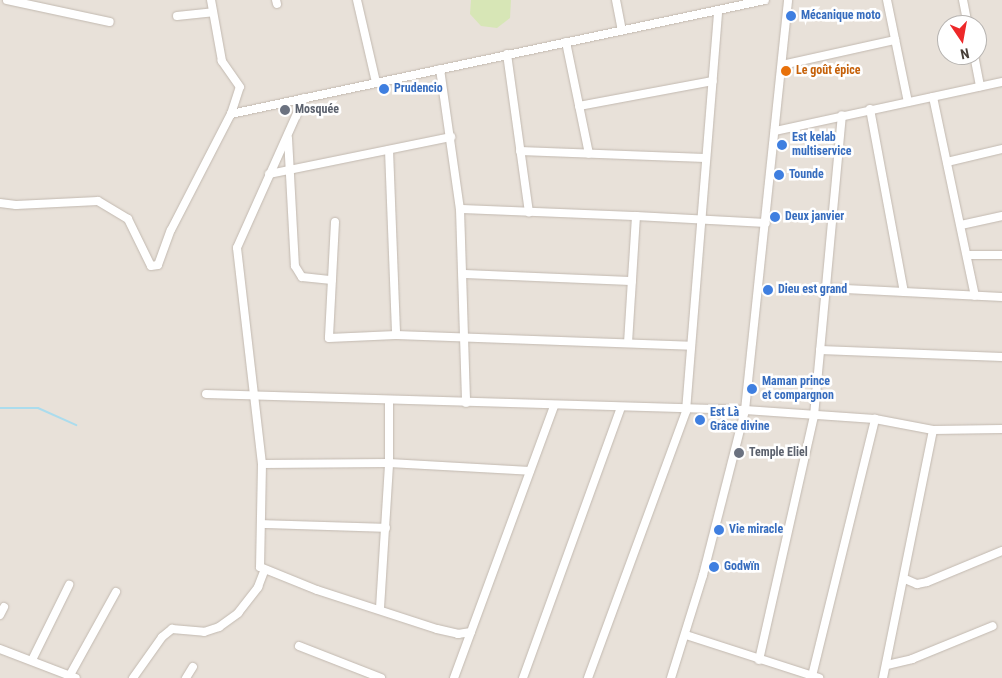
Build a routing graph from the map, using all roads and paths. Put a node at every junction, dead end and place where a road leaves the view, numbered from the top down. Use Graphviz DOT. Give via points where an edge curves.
graph roads {
  1 [pos="7,0"];
  2 [pos="211,0"];
  3 [pos="357,0"];
  4 [pos="616,0"];
  5 [pos="765,0"];
  6 [pos="788,0"];
  7 [pos="887,0"];
  8 [pos="963,0"];
  9 [pos="718,10"];
  10 [pos="213,12"];
  11 [pos="966,15"];
  12 [pos="178,16"];
  13 [pos="110,22"];
  14 [pos="622,30"];
  15 [pos="895,40"];
  16 [pos="566,42"];
  17 [pos="507,54"];
  18 [pos="782,65"];
  19 [pos="976,65"];
  20 [pos="440,69"];
  21 [pos="713,81"];
  22 [pos="376,82"];
  23 [pos="1002,82"];
  24 [pos="980,86"];
  25 [pos="933,97"];
  26 [pos="304,98"];
  27 [pos="908,102"];
  28 [pos="579,106"];
  29 [pos="870,109"];
  30 [pos="231,114"];
  31 [pos="842,115"];
  32 [pos="775,131"];
  33 [pos="451,137"];
  34 [pos="288,138"];
  35 [pos="1002,149"];
  36 [pos="389,150"];
  37 [pos="520,151"];
  38 [pos="589,154"];
  39 [pos="705,158"];
  40 [pos="947,162"];
  41 [pos="290,171"];
  42 [pos="269,174"];
  43 [pos="0,203"];
  44 [pos="460,209"];
  45 [pos="529,212"];
  46 [pos="636,216"];
  47 [pos="1002,216"];
  48 [pos="701,220"];
  49 [pos="335,222"];
  50 [pos="766,223"];
  51 [pos="961,225"];
  52 [pos="968,255"];
  53 [pos="1002,255"];
  54 [pos="463,274"];
  55 [pos="332,280"];
  56 [pos="632,281"];
  57 [pos="826,288"];
  58 [pos="904,292"];
  59 [pos="975,296"];
  60 [pos="1002,297"];
  61 [pos="396,335"];
  62 [pos="464,338"];
  63 [pos="628,343"];
  64 [pos="691,346"];
  65 [pos="820,350"];
  66 [pos="1002,357"];
  67 [pos="206,394"];
  68 [pos="255,395"];
  69 [pos="389,400"];
  70 [pos="466,403"];
  71 [pos="554,406"];
  72 [pos="621,408"];
  73 [pos="745,410"];
  74 [pos="686,411"];
  75 [pos="814,416"];
  76 [pos="875,419"];
  77 [pos="1002,429"];
  78 [pos="933,430"];
  79 [pos="389,463"];
  80 [pos="262,464"];
  81 [pos="530,471"];
  82 [pos="262,524"];
  83 [pos="386,528"];
  84 [pos="1002,551"];
  85 [pos="264,571"];
  86 [pos="905,579"];
  87 [pos="69,585"];
  88 [pos="116,592"];
  89 [pos="4,607"];
  90 [pos="380,608"];
  91 [pos="0,615"];
  92 [pos="993,626"];
  93 [pos="471,632"];
  94 [pos="686,635"];
  95 [pos="299,646"];
  96 [pos="0,649"];
  97 [pos="32,660"];
  98 [pos="759,660"];
  99 [pos="887,665"];
  100 [pos="193,667"];
  101 [pos="73,676"];
  102 [pos="816,677"];
  103 [pos="133,678"];
  104 [pos="186,678"];
  105 [pos="381,678"];
  106 [pos="454,678"];
  107 [pos="523,678"];
  108 [pos="588,678"];
  109 [pos="670,678"];
  110 [pos="883,678"];
  1 -- 13 [label="street"];
  2 -- 10 [label="street"];
  3 -- 22 [label="street"];
  4 -- 14 [label="street"];
  5 -- 9 [label="street"];
  6 -- 18 [label="street"];
  7 -- 15 [label="street"];
  8 -- 11 [label="street"];
  9 -- 14 [label="street"];
  9 -- 21 [label="street"];
  10 -- 12 [label="street"];
  10 -- 30 [label="street" via="222,61 240,87"];
  14 -- 16 [label="street"];
  15 -- 18 [label="street"];
  15 -- 27 [label="street"];
  16 -- 17 [label="street"];
  16 -- 28 [label="street"];
  17 -- 20 [label="street"];
  17 -- 37 [label="street"];
  18 -- 32 [label="street"];
  19 -- 24 [label="street"];
  20 -- 22 [label="street"];
  20 -- 33 [label="street"];
  21 -- 28 [label="street"];
  21 -- 39 [label="street"];
  22 -- 26 [label="street"];
  23 -- 24 [label="street"];
  24 -- 25 [label="street"];
  25 -- 27 [label="street"];
  25 -- 40 [label="street"];
  26 -- 30 [label="street"];
  26 -- 34 [label="street"];
  27 -- 29 [label="street"];
  28 -- 38 [label="street"];
  29 -- 31 [label="street"];
  29 -- 58 [label="street"];
  30 -- 43 [label="street" via="155,267 151,266 128,219 98,201"];
  31 -- 32 [label="street"];
  31 -- 57 [label="street"];
  32 -- 50 [label="street"];
  33 -- 36 [label="street"];
  33 -- 44 [label="street"];
  34 -- 41 [label="street"];
  34 -- 42 [label="street"];
  35 -- 40 [label="street"];
  36 -- 41 [label="street"];
  36 -- 61 [label="street"];
  37 -- 38 [label="street"];
  37 -- 45 [label="street"];
  38 -- 39 [label="street"];
  39 -- 48 [label="street"];
  40 -- 51 [label="street"];
  41 -- 42 [label="street"];
  41 -- 55 [label="street" via="298,275"];
  42 -- 68 [label="street" via="237,248"];
  44 -- 45 [label="street"];
  44 -- 54 [label="street"];
  45 -- 46 [label="street"];
  46 -- 48 [label="street"];
  46 -- 56 [label="street"];
  47 -- 51 [label="street"];
  48 -- 50 [label="street"];
  48 -- 64 [label="street"];
  49 -- 55 [label="street"];
  50 -- 73 [label="street"];
  51 -- 52 [label="street"];
  52 -- 53 [label="street"];
  52 -- 59 [label="street"];
  54 -- 56 [label="street"];
  54 -- 62 [label="street"];
  55 -- 61 [label="street" via="330,338"];
  56 -- 63 [label="street"];
  57 -- 58 [label="street"];
  57 -- 65 [label="street"];
  58 -- 59 [label="street"];
  59 -- 60 [label="street"];
  61 -- 62 [label="street"];
  62 -- 63 [label="street"];
  62 -- 70 [label="street"];
  63 -- 64 [label="street"];
  64 -- 74 [label="street"];
  65 -- 66 [label="street"];
  65 -- 75 [label="street"];
  67 -- 68 [label="street"];
  68 -- 69 [label="street"];
  68 -- 80 [label="street"];
  69 -- 70 [label="street"];
  69 -- 79 [label="street"];
  70 -- 71 [label="street"];
  71 -- 72 [label="street"];
  71 -- 81 [label="street"];
  72 -- 74 [label="street"];
  72 -- 107 [label="street"];
  73 -- 74 [label="street"];
  73 -- 75 [label="street"];
  73 -- 94 [label="street"];
  74 -- 108 [label="street"];
  75 -- 76 [label="street"];
  75 -- 98 [label="street"];
  76 -- 78 [label="street"];
  76 -- 102 [label="street"];
  77 -- 78 [label="street"];
  78 -- 86 [label="street"];
  79 -- 80 [label="street"];
  79 -- 81 [label="street"];
  79 -- 83 [label="street"];
  80 -- 82 [label="street"];
  81 -- 93 [label="street"];
  82 -- 83 [label="street"];
  82 -- 85 [label="street" via="258,562"];
  83 -- 90 [label="street"];
  84 -- 86 [label="street" via="927,582 917,584"];
  85 -- 90 [label="street"];
  85 -- 103 [label="street" via="252,596 230,619 204,632 172,629 162,637"];
  86 -- 99 [label="street"];
  87 -- 97 [label="street"];
  88 -- 101 [label="street"];
  89 -- 91 [label="street"];
  90 -- 93 [label="street" via="437,629 458,634"];
  92 -- 99 [label="street"];
  93 -- 106 [label="street"];
  94 -- 98 [label="street"];
  94 -- 109 [label="street"];
  95 -- 105 [label="street"];
  96 -- 97 [label="street"];
  97 -- 101 [label="street"];
  98 -- 102 [label="street"];
  99 -- 110 [label="street"];
  100 -- 104 [label="street"];
}
